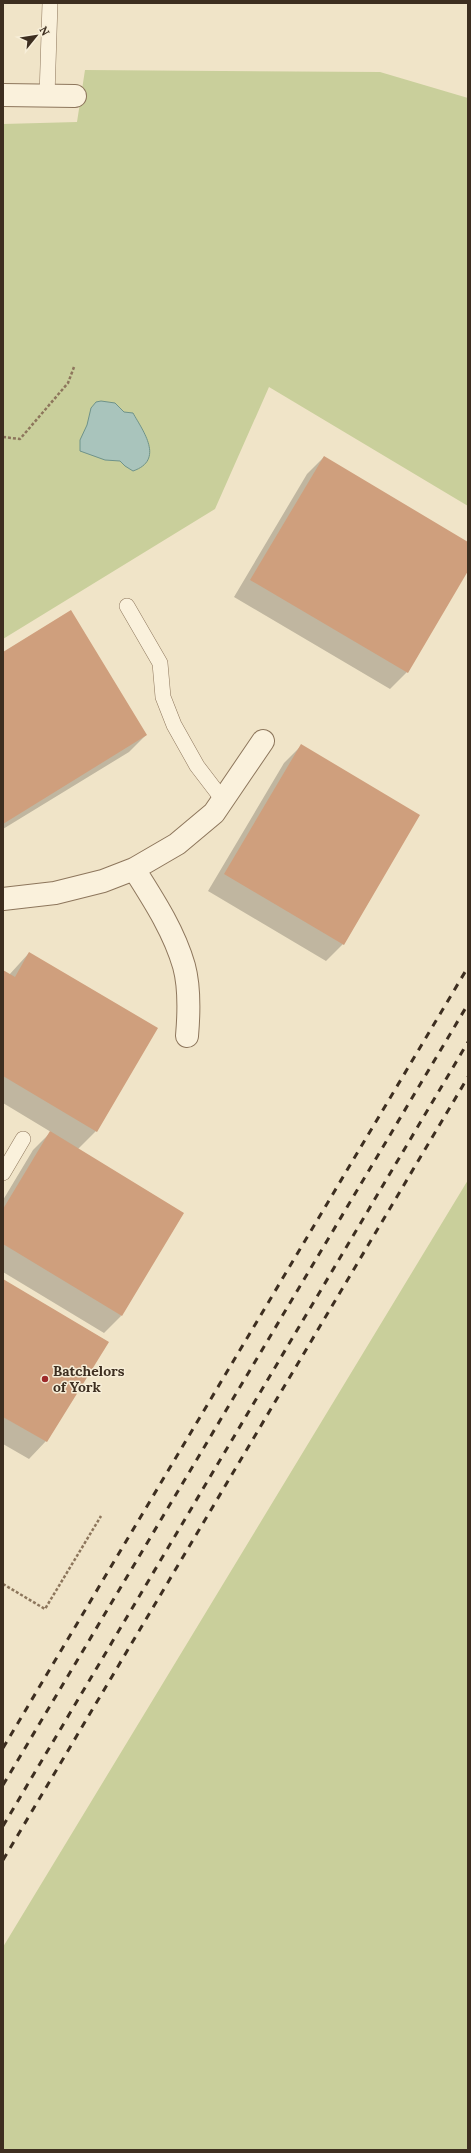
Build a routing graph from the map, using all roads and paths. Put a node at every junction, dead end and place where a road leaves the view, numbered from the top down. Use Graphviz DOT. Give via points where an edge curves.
graph roads {
  1 [pos="50,3"];
  2 [pos="3,95"];
  3 [pos="47,96"];
  4 [pos="75,96"];
  5 [pos="74,367"];
  6 [pos="3,437"];
  7 [pos="127,606"];
  8 [pos="263,741"];
  9 [pos="223,800"];
  10 [pos="134,869"];
  11 [pos="4,897"];
  12 [pos="188,1036"];
  13 [pos="23,1139"];
  14 [pos="3,1173"];
  15 [pos="101,1516"];
  16 [pos="3,1584"];
  1 -- 3 [label="lane"];
  2 -- 3 [label="street"];
  3 -- 4 [label="street"];
  5 -- 6 [label="path" via="68,383 20,439"];
  7 -- 9 [label="lane" via="160,663 163,697 174,725 197,766"];
  8 -- 9 [label="street"];
  9 -- 10 [label="street" via="214,813 177,844"];
  10 -- 11 [label="street" via="103,881 55,892"];
  10 -- 12 [label="street" via="156,903 184,966 190,1008"];
  13 -- 14 [label="lane"];
  15 -- 16 [label="path" via="45,1609"];
}
